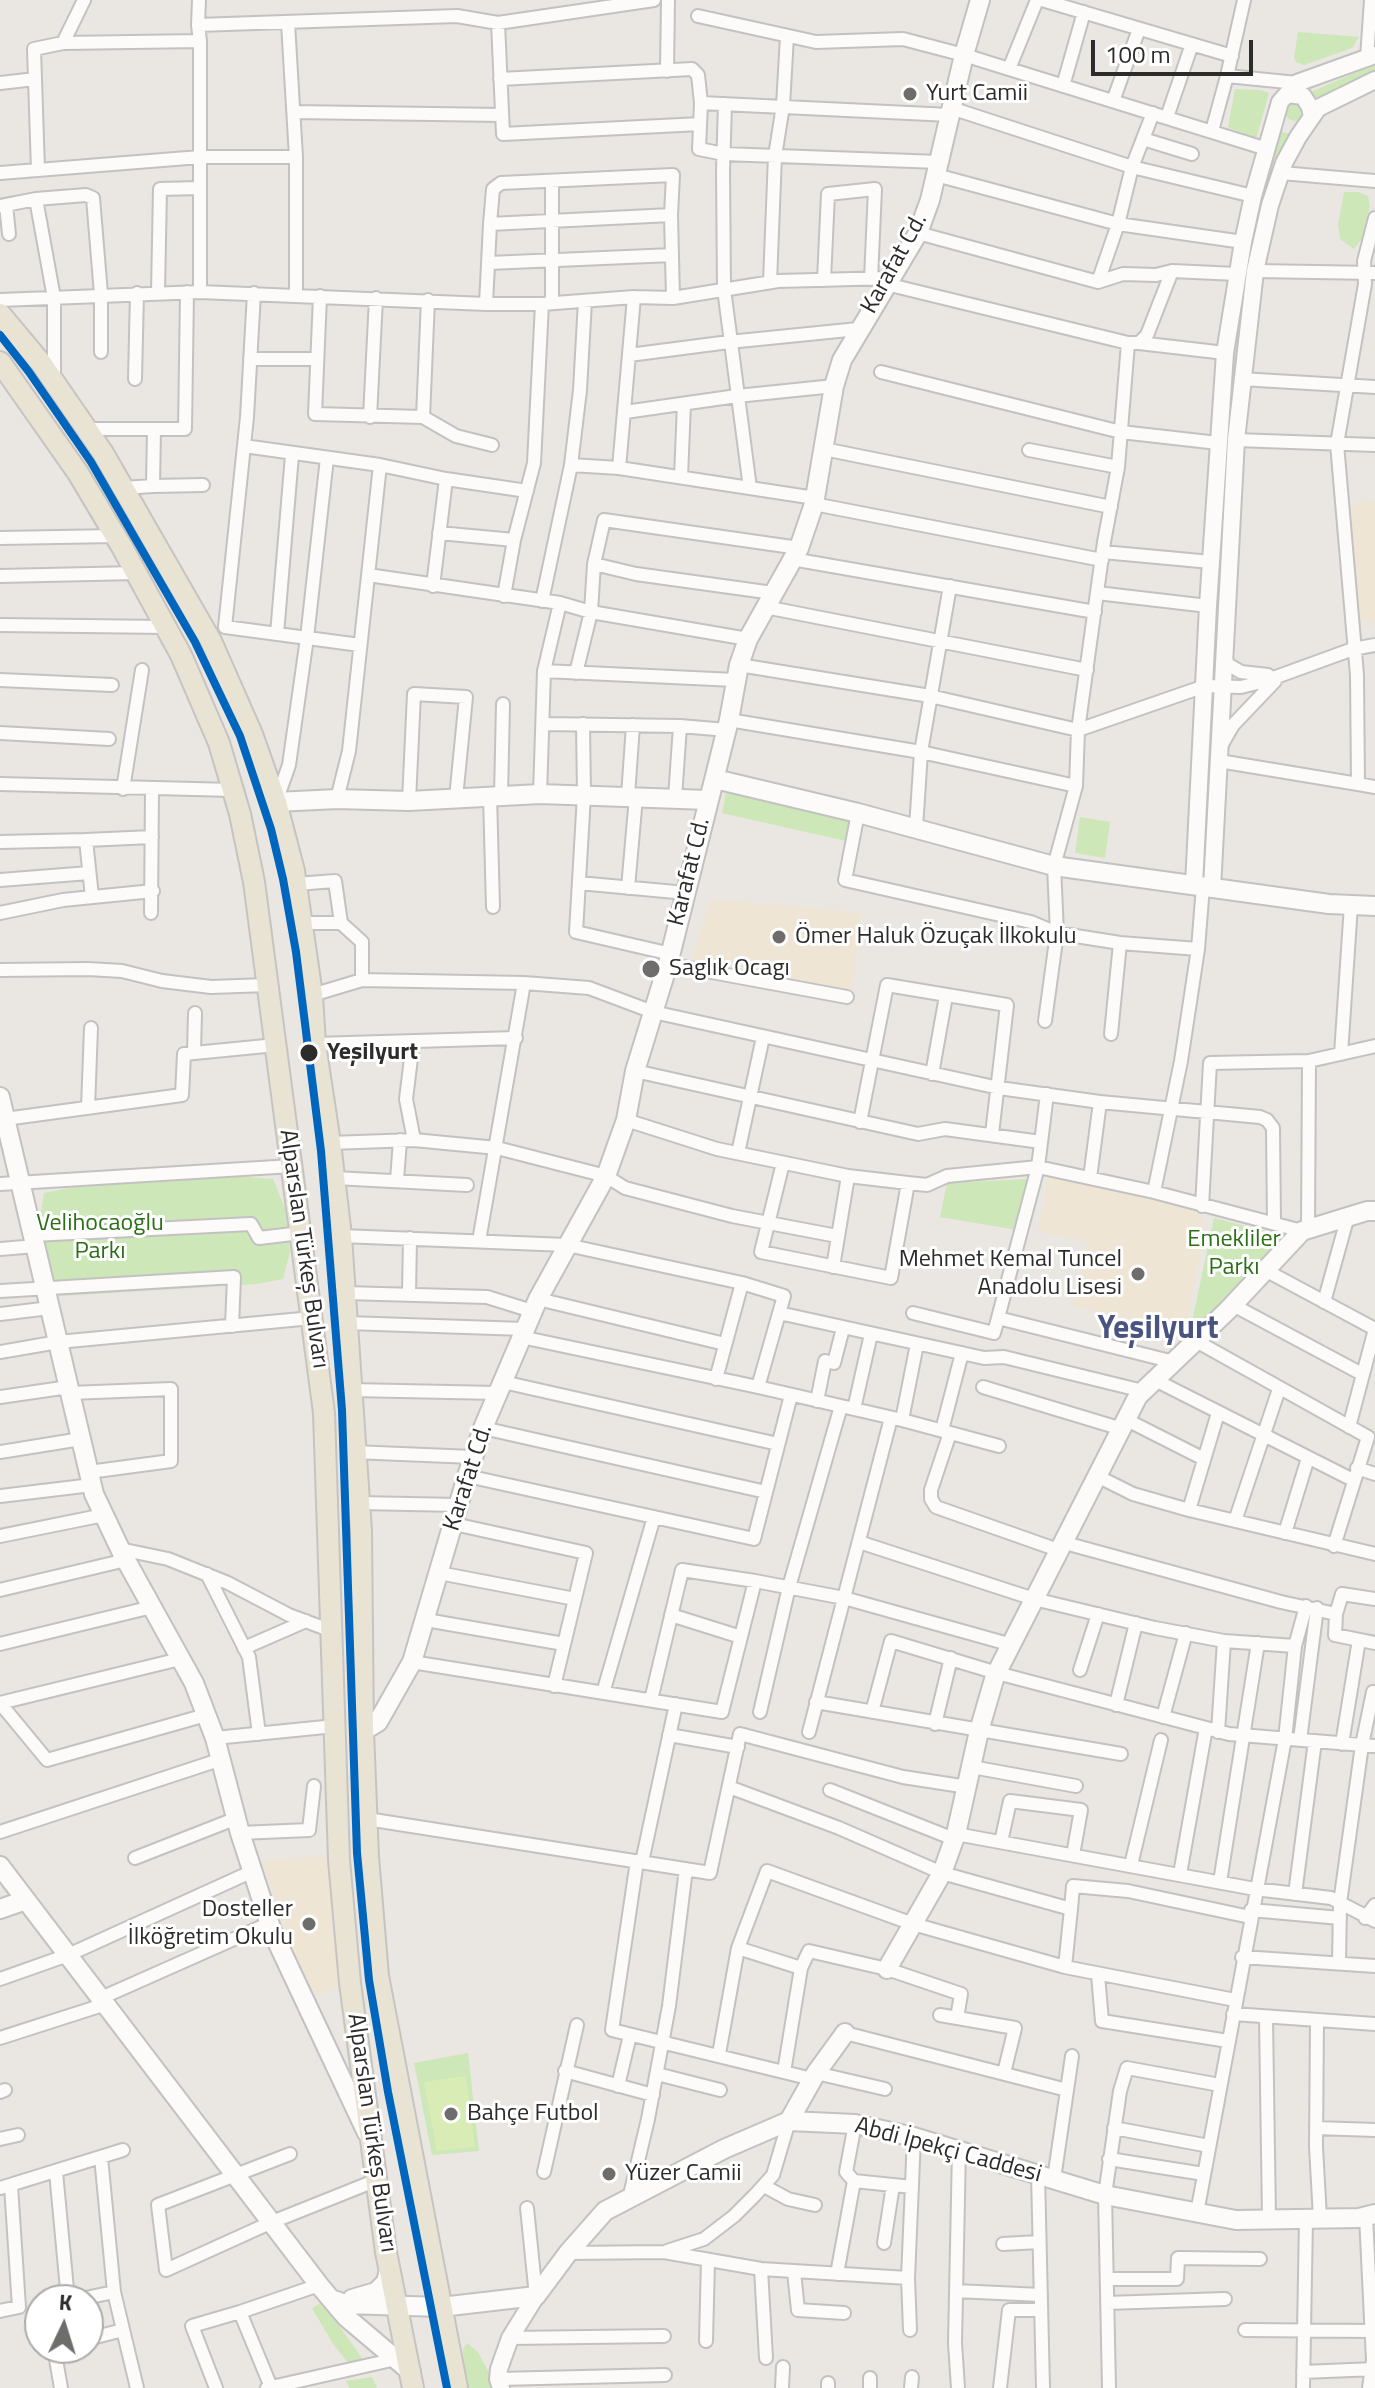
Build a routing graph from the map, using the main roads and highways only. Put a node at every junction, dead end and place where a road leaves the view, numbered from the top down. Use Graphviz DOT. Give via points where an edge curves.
graph roads {
  1 [pos="980,0"];
  2 [pos="0,314"];
  3 [pos="2,368"];
  4 [pos="715,779"];
  5 [pos="708,800"];
  6 [pos="276,802"];
  7 [pos="1375,906"];
  8 [pos="0,1097"];
  9 [pos="5,1139"];
  10 [pos="1375,1211"];
  11 [pos="363,1731"];
  12 [pos="0,1866"];
  13 [pos="26,1900"];
  14 [pos="0,1909"];
  15 [pos="887,1969"];
  16 [pos="845,2033"];
  17 [pos="789,2121"];
  18 [pos="372,2144"];
  19 [pos="1370,2215"];
  20 [pos="389,2270"];
  21 [pos="334,2300"];
  22 [pos="396,2306"];
  23 [pos="441,2307"];
  24 [pos="407,2373"];
  25 [pos="457,2388"];
  1 -- 4 [label="main road, Karafat Cd." via="918,233 883,280 842,360 814,501 796,554 748,639"];
  2 -- 6 [label="main road, Alparslan Türkeş Bulvarı" via="54,382 216,631"];
  3 -- 18 [label="main road, Alparslan Türkeş Bulvarı" via="78,473 166,627 219,743 254,882 324,1413 339,1860"];
  4 -- 5 [label="main road, Karafat Cd."];
  4 -- 7 [label="main road" via="1054,866"];
  5 -- 6 [label="main road" via="540,794"];
  5 -- 11 [label="main road, Karafat Cd." via="626,1120 606,1176 535,1305 483,1428 412,1662 378,1722"];
  6 -- 11 [label="main road, Alparslan Türkeş Bulvarı" via="302,923 341,1236 359,1503"];
  8 -- 9 [label="main road"];
  9 -- 18 [label="main road" via="21,1183 90,1478 123,1555 206,1715 270,1923"];
  10 -- 15 [label="main road" via="1305,1230 1149,1386 997,1673 942,1873"];
  11 -- 23 [label="main road, Alparslan Türkeş Bulvarı" via="378,1976"];
  12 -- 13 [label="main road"];
  13 -- 14 [label="main road"];
  13 -- 21 [label="main road"];
  16 -- 17 [label="main road"];
  17 -- 19 [label="main road, Abdi İpekçi Caddesi" via="855,2124 914,2137 1105,2195 1236,2220"];
  17 -- 23 [label="main road, Abdi İpekçi Caddesi" via="605,2211 536,2296"];
  18 -- 20 [label="main road, Alparslan Türkeş Bulvarı"];
  20 -- 21 [label="main road" via="376,2292"];
  20 -- 22 [label="main road, Alparslan Türkeş Bulvarı"];
  21 -- 22 [label="main road"];
  21 -- 24 [label="main road"];
  22 -- 23 [label="main road"];
  22 -- 24 [label="main road, Alparslan Türkeş Bulvarı"];
  23 -- 25 [label="main road, Alparslan Türkeş Bulvarı"];
}
